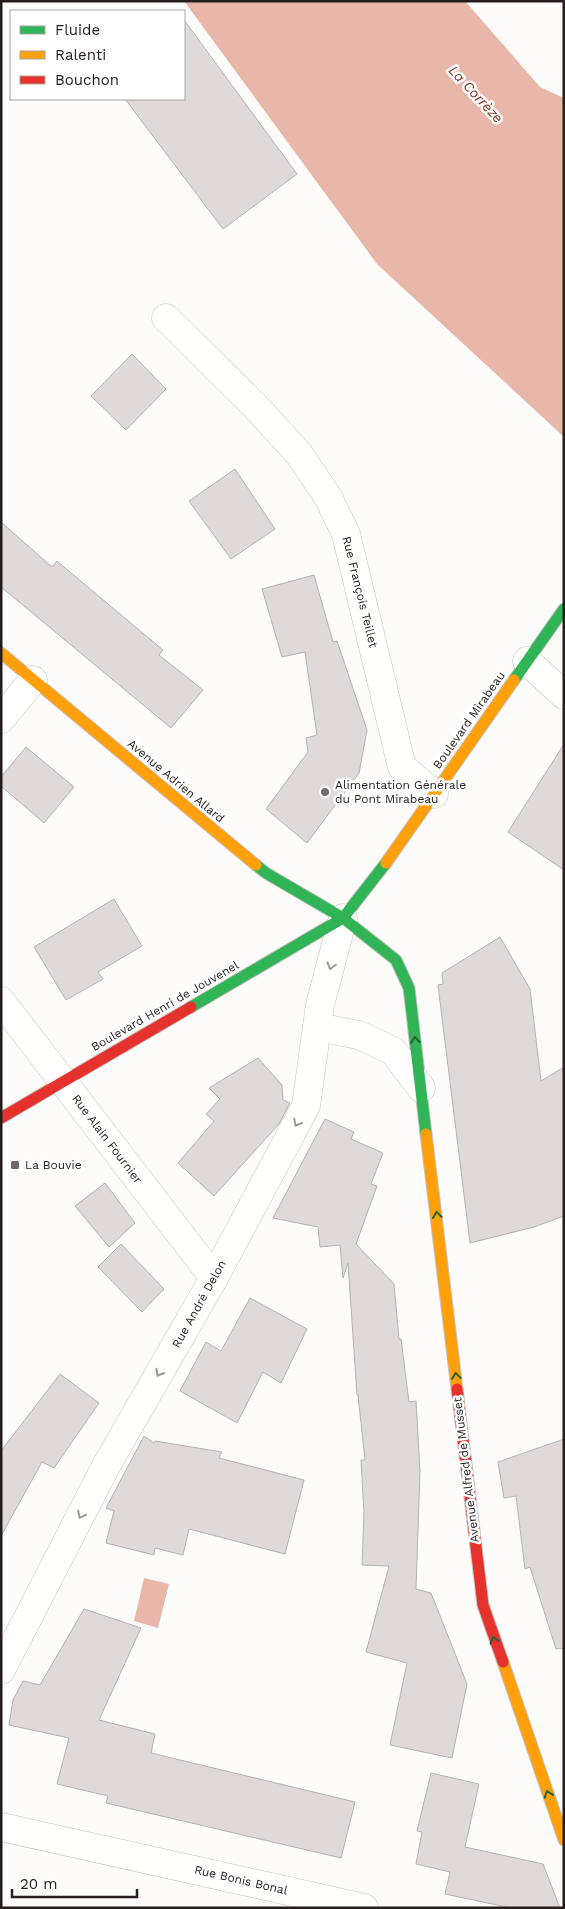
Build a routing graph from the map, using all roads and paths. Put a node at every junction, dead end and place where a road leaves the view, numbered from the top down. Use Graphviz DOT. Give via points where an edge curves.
graph roads {
  1 [pos="166,318"];
  2 [pos="564,608"];
  3 [pos="1,653"];
  4 [pos="527,661"];
  5 [pos="33,680"];
  6 [pos="564,695"];
  7 [pos="1,719"];
  8 [pos="434,794"];
  9 [pos="343,918"];
  10 [pos="1,1000"];
  11 [pos="317,1027"];
  12 [pos="63,1081"];
  13 [pos="421,1088"];
  14 [pos="1,1118"];
  15 [pos="214,1278"];
  16 [pos="1,1670"];
  17 [pos="1,1827"];
  18 [pos="564,1840"];
  19 [pos="364,1908"];
  1 -- 8 [label="street, Rue François Teillet" via="275,428 328,497 346,534 402,767"];
  2 -- 4 [label="street, Boulevard Mirabeau"];
  3 -- 5 [label="street, Avenue Adrien Allard"];
  4 -- 6 [label="street"];
  4 -- 8 [label="street, Boulevard Mirabeau"];
  5 -- 7 [label="street"];
  5 -- 9 [label="street, Avenue Adrien Allard" via="266,873"];
  8 -- 9 [label="street, Boulevard Mirabeau"];
  9 -- 11 [label="street, Rue André Delon, one-way"];
  9 -- 12 [label="street, Boulevard Henri de Jouvenel"];
  13 -- 9 [label="street, Avenue Alfred de Musset, one-way" via="409,988 396,960"];
  10 -- 12 [label="street, Rue Alain Fournier"];
  11 -- 13 [label="street, Avenue Alfred de Musset" via="359,1035 394,1051"];
  11 -- 15 [label="street, Rue André Delon, one-way" via="306,1106"];
  12 -- 14 [label="street, Boulevard Henri de Jouvenel"];
  12 -- 15 [label="street, Rue Alain Fournier"];
  18 -- 13 [label="street, Avenue Alfred de Musset, one-way" via="484,1605"];
  15 -- 16 [label="street, Rue André Delon, one-way" via="106,1466"];
  17 -- 19 [label="street, Rue Bonis Bonal"];
}
